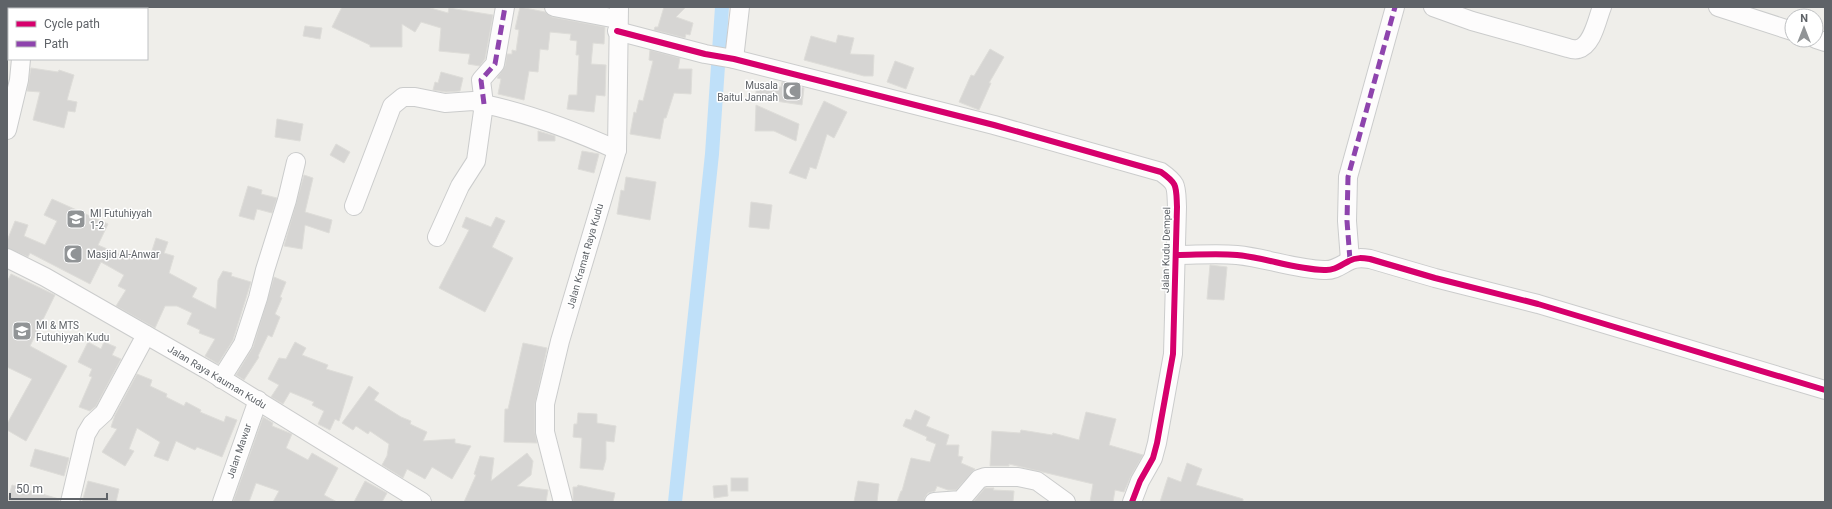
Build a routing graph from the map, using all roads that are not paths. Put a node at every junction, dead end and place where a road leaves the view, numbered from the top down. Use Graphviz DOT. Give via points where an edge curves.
graph roads {
  1 [pos="505,7"];
  2 [pos="554,7"];
  3 [pos="740,7"];
  4 [pos="1395,7"];
  5 [pos="1433,7"];
  6 [pos="1602,7"];
  7 [pos="1718,7"];
  8 [pos="1740,10"];
  9 [pos="618,19"];
  10 [pos="1784,28"];
  11 [pos="730,59"];
  12 [pos="22,60"];
  13 [pos="484,104"];
  14 [pos="7,130"];
  15 [pos="616,150"];
  16 [pos="296,162"];
  17 [pos="354,206"];
  18 [pos="437,237"];
  19 [pos="1176,255"];
  20 [pos="7,258"];
  21 [pos="1350,260"];
  22 [pos="146,335"];
  23 [pos="221,379"];
  24 [pos="1825,390"];
  25 [pos="258,400"];
  26 [pos="70,502"];
  27 [pos="222,502"];
  28 [pos="422,502"];
  29 [pos="563,502"];
  30 [pos="934,502"];
  31 [pos="1066,502"];
  32 [pos="1132,502"];
  1 -- 13 [label="street" via="494,64 481,80"];
  2 -- 9 [label="street"];
  3 -- 11 [label="street"];
  4 -- 21 [label="street" via="1348,177 1346,221"];
  5 -- 6 [label="street" via="1472,21 1578,49 1591,37"];
  7 -- 8 [label="street"];
  8 -- 10 [label="street"];
  9 -- 11 [label="street" via="705,54"];
  9 -- 15 [label="street, Jalan Kramat Raya Kudu"];
  11 -- 19 [label="street, Jalan Kudu Dempel" via="994,125 1161,172 1174,180 1177,196"];
  12 -- 14 [label="street"];
  13 -- 15 [label="street" via="517,111 571,129"];
  13 -- 17 [label="street" via="473,101 445,103 403,97 392,106"];
  13 -- 18 [label="street" via="476,161 460,186"];
  15 -- 29 [label="street, Jalan Kramat Raya Kudu" via="560,341 545,404 545,432"];
  16 -- 23 [label="street" via="243,344"];
  19 -- 21 [label="street" via="1236,255 1296,268 1326,270"];
  19 -- 32 [label="street, Jalan Kudu Dempel" via="1173,354 1157,443"];
  20 -- 22 [label="street, Jalan Raya Kauman Kudu"];
  21 -- 24 [label="street" via="1370,259 1538,304"];
  22 -- 23 [label="street, Jalan Raya Kauman Kudu"];
  22 -- 26 [label="street" via="104,413 86,434"];
  23 -- 25 [label="street, Jalan Raya Kauman Kudu"];
  25 -- 27 [label="street, Jalan Mawar"];
  25 -- 28 [label="street, Jalan Raya Kauman Kudu"];
  30 -- 31 [label="street" via="961,500 979,479 985,477 1018,477 1037,481"];
}
